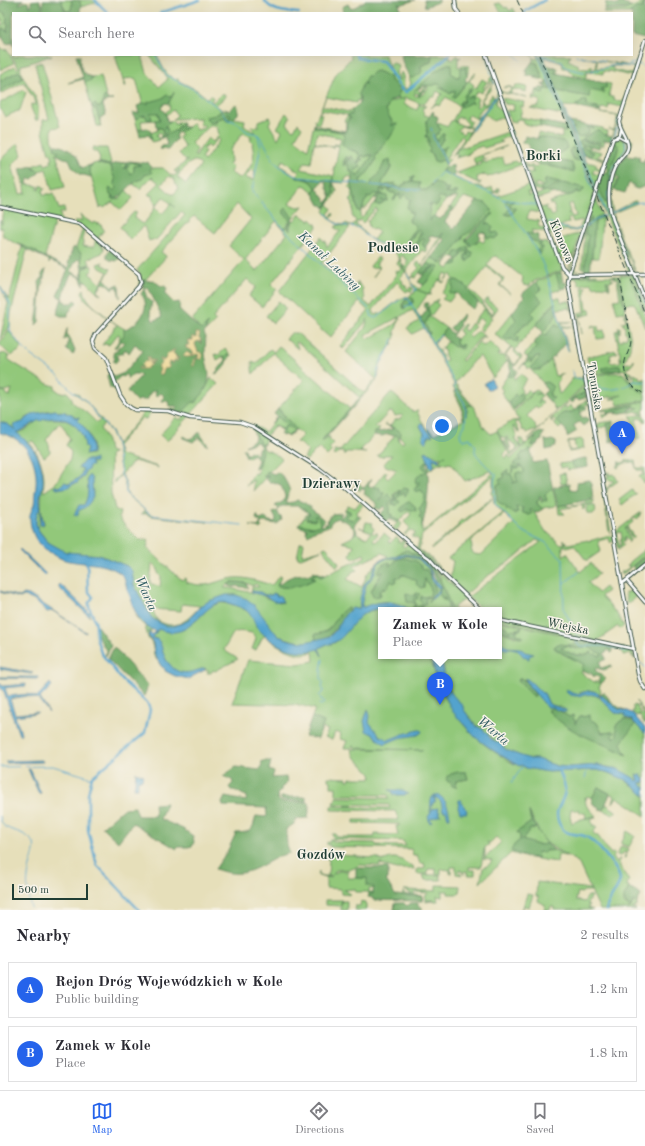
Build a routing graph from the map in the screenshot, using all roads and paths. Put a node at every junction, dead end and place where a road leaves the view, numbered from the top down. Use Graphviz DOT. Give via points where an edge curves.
graph roads {
  1 [pos="455,0"];
  2 [pos="458,12"];
  3 [pos="645,40"];
  4 [pos="486,56"];
  5 [pos="622,136"];
  6 [pos="0,207"];
  7 [pos="569,274"];
  8 [pos="634,274"];
  9 [pos="645,274"];
  10 [pos="645,300"];
  11 [pos="645,565"];
  12 [pos="627,581"];
  13 [pos="622,583"];
  14 [pos="645,602"];
  15 [pos="478,607"];
  16 [pos="502,621"];
  17 [pos="634,649"];
  18 [pos="642,685"];
  1 -- 2 [label="street"];
  3 -- 5 [label="street" via="619,119"];
  4 -- 7 [label="street, Klonowa" via="560,264"];
  5 -- 7 [label="street, Toruńska" via="612,143"];
  5 -- 8 [label="street" via="627,144 626,153 612,175 609,205"];
  6 -- 15 [label="street" via="80,224 139,274 139,286 93,339 94,346 106,358 120,395 128,406 135,410 168,411 190,418 252,425 324,471 429,558"];
  7 -- 8 [label="street"];
  7 -- 13 [label="street, Toruńska" via="570,296"];
  8 -- 9 [label="street"];
  8 -- 10 [label="street"];
  11 -- 12 [label="street"];
  12 -- 13 [label="street"];
  12 -- 14 [label="street"];
  13 -- 17 [label="street, Toruńska"];
  16 -- 17 [label="street, Wiejska"];
  17 -- 18 [label="street, Toruńska"];
}
